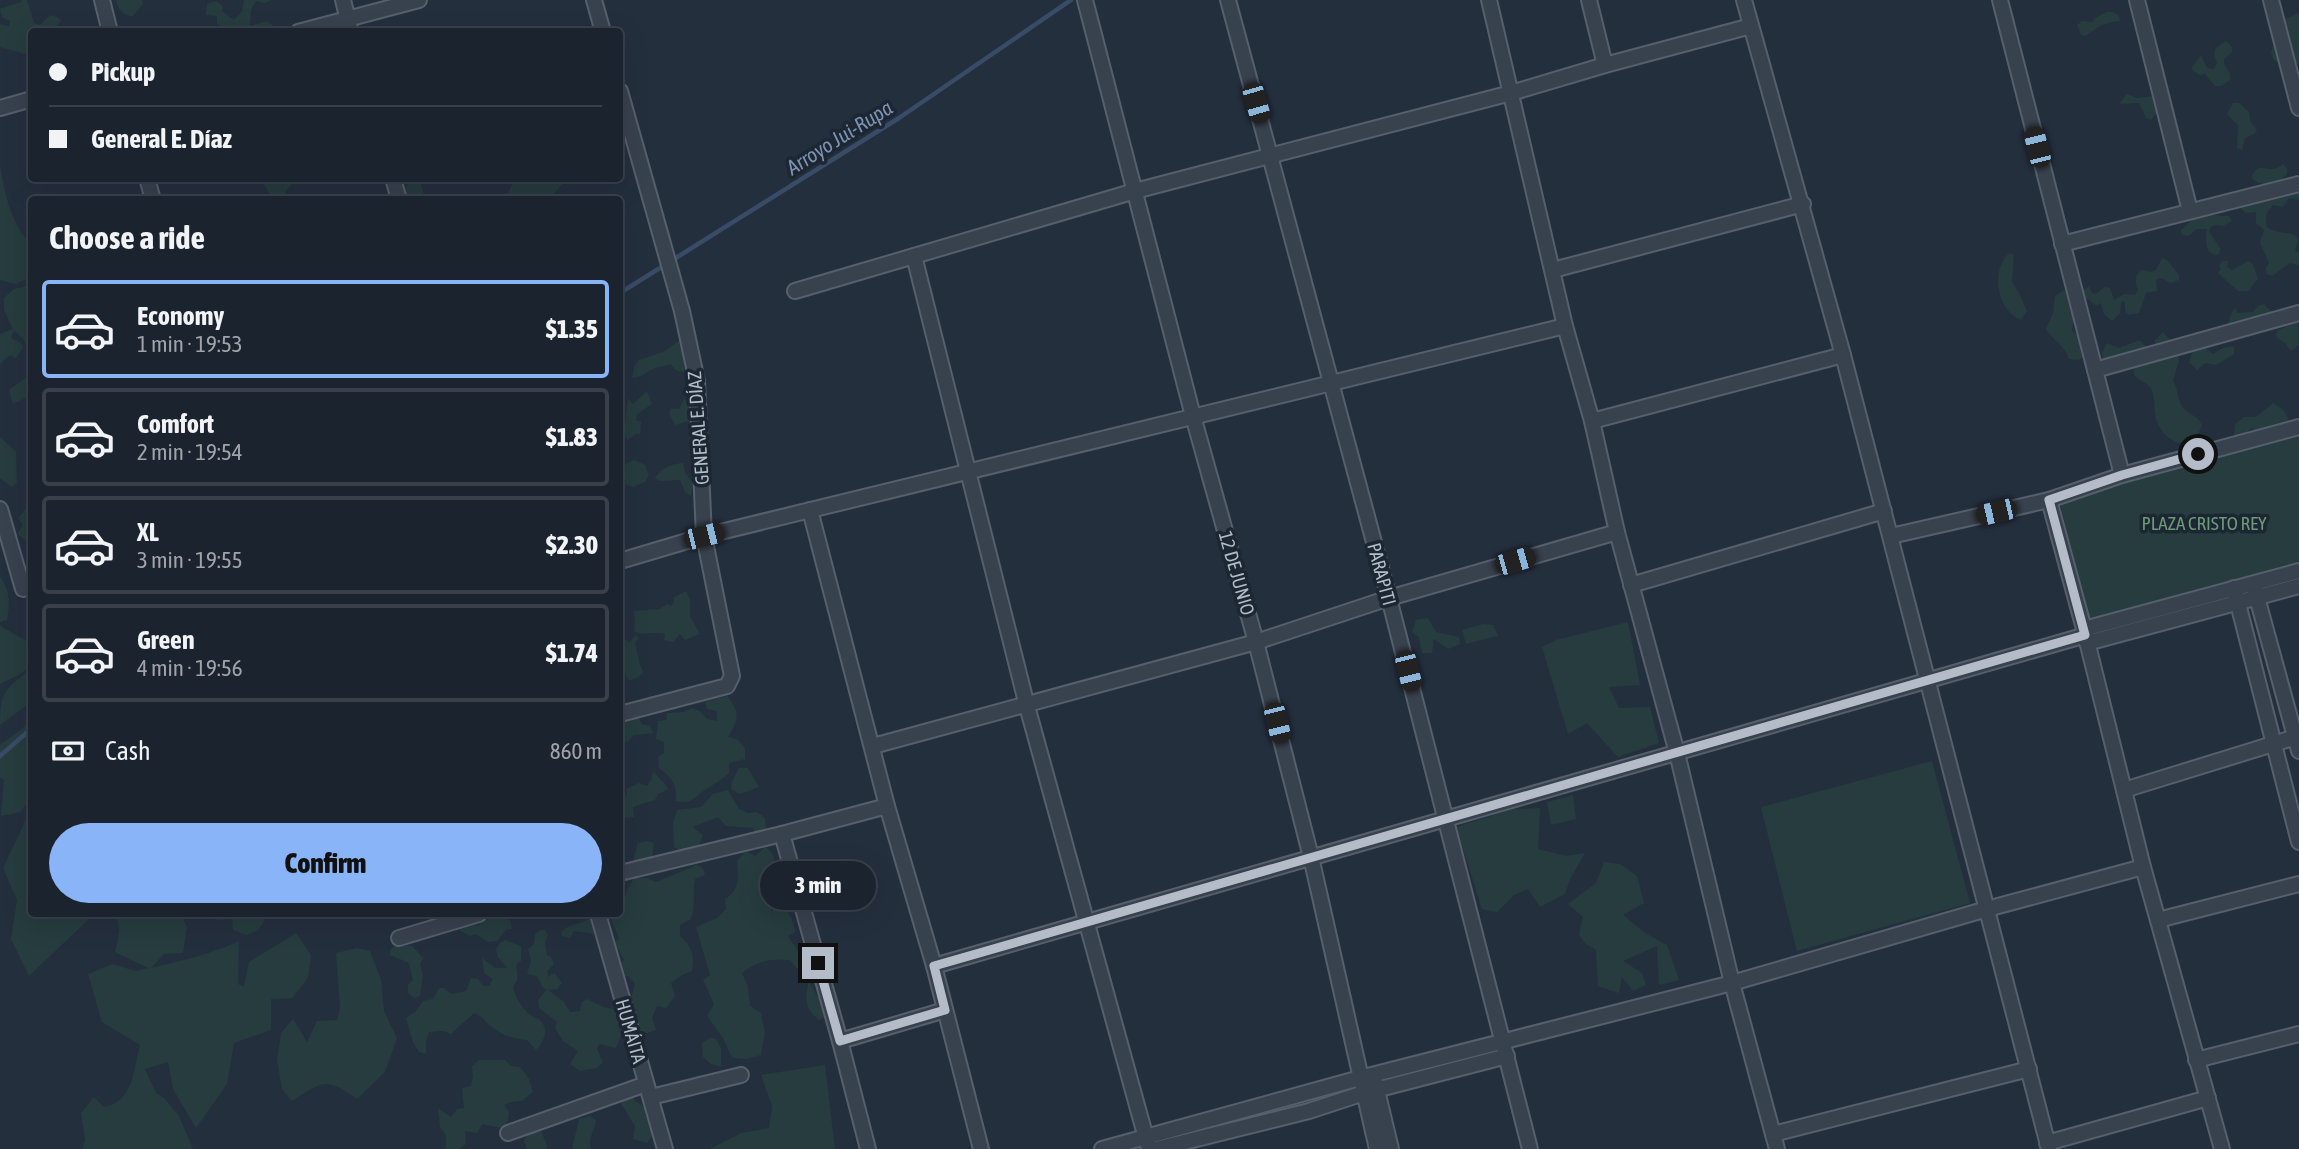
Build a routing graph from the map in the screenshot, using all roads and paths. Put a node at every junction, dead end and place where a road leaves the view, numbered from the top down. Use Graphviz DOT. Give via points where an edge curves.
graph roads {
  1 [pos="102,0"];
  2 [pos="343,0"];
  3 [pos="419,0"];
  4 [pos="594,0"];
  5 [pos="1085,0"];
  6 [pos="1228,0"];
  7 [pos="1489,0"];
  8 [pos="1589,0"];
  9 [pos="1744,0"];
  10 [pos="2000,0"];
  11 [pos="2137,0"];
  12 [pos="2271,0"];
  13 [pos="350,25"];
  14 [pos="1751,26"];
  15 [pos="109,28"];
  16 [pos="328,28"];
  17 [pos="602,28"];
  18 [pos="1605,65"];
  19 [pos="1511,93"];
  20 [pos="28,100"];
  21 [pos="623,101"];
  22 [pos="0,108"];
  23 [pos="2299,108"];
  24 [pos="1271,155"];
  25 [pos="2299,184"];
  26 [pos="1135,191"];
  27 [pos="1803,204"];
  28 [pos="2190,211"];
  29 [pos="2062,244"];
  30 [pos="914,256"];
  31 [pos="1553,270"];
  32 [pos="795,291"];
  33 [pos="2299,313"];
  34 [pos="1565,326"];
  35 [pos="1843,355"];
  36 [pos="2095,370"];
  37 [pos="1331,383"];
  38 [pos="1193,416"];
  39 [pos="1592,421"];
  40 [pos="2299,427"];
  41 [pos="968,471"];
  42 [pos="2122,475"];
  43 [pos="2049,500"];
  44 [pos="0,509"];
  45 [pos="810,510"];
  46 [pos="1884,512"];
  47 [pos="1617,532"];
  48 [pos="704,536"];
  49 [pos="1891,536"];
  50 [pos="623,560"];
  51 [pos="2299,571"];
  52 [pos="1631,585"];
  53 [pos="2299,586"];
  54 [pos="23,589"];
  55 [pos="2255,590"];
  56 [pos="2236,596"];
  57 [pos="1389,598"];
  58 [pos="2086,636"];
  59 [pos="1256,642"];
  60 [pos="1928,681"];
  61 [pos="1027,706"];
  62 [pos="623,713"];
  63 [pos="2298,742"];
  64 [pos="2274,743"];
  65 [pos="873,746"];
  66 [pos="1677,753"];
  67 [pos="2124,790"];
  68 [pos="887,806"];
  69 [pos="1446,818"];
  70 [pos="782,835"];
  71 [pos="2299,842"];
  72 [pos="1311,857"];
  73 [pos="2143,867"];
  74 [pos="623,872"];
  75 [pos="2299,884"];
  76 [pos="1987,909"];
  77 [pos="469,917"];
  78 [pos="599,917"];
  79 [pos="2158,920"];
  80 [pos="1084,922"];
  81 [pos="399,938"];
  82 [pos="934,966"];
  83 [pos="1732,983"];
  84 [pos="945,1010"];
  85 [pos="2299,1034"];
  86 [pos="840,1041"];
  87 [pos="1505,1049"];
  88 [pos="2196,1060"];
  89 [pos="2029,1069"];
  90 [pos="741,1075"];
  91 [pos="1368,1084"];
  92 [pos="649,1090"];
  93 [pos="2208,1098"];
  94 [pos="508,1133"];
  95 [pos="1773,1134"];
  96 [pos="1147,1143"];
  97 [pos="1127,1146"];
  98 [pos="2048,1146"];
  99 [pos="665,1149"];
  100 [pos="868,1149"];
  101 [pos="981,1149"];
  102 [pos="1102,1149"];
  103 [pos="1156,1149"];
  104 [pos="1377,1149"];
  105 [pos="1391,1149"];
  106 [pos="1530,1149"];
  107 [pos="1777,1149"];
  108 [pos="2222,1149"];
  1 -- 15 [label="street"];
  2 -- 13 [label="street"];
  3 -- 13 [label="street"];
  4 -- 17 [label="street"];
  5 -- 26 [label="street, 12 DE JUNIO"];
  6 -- 24 [label="street, PARAPITI"];
  7 -- 19 [label="street"];
  8 -- 18 [label="street"];
  9 -- 14 [label="street"];
  10 -- 29 [label="street"];
  11 -- 28 [label="street"];
  12 -- 23 [label="street"];
  13 -- 16 [label="street"];
  14 -- 18 [label="street"];
  14 -- 27 [label="street"];
  18 -- 19 [label="street"];
  19 -- 24 [label="street"];
  19 -- 31 [label="street"];
  20 -- 22 [label="street"];
  21 -- 48 [label="street, GENERAL E. DÍAZ" via="697,381"];
  24 -- 26 [label="street"];
  24 -- 37 [label="street, PARAPITI"];
  25 -- 28 [label="street"];
  26 -- 30 [label="street"];
  26 -- 38 [label="street, 12 DE JUNIO"];
  27 -- 31 [label="street"];
  27 -- 35 [label="street"];
  28 -- 29 [label="street"];
  29 -- 36 [label="street"];
  30 -- 32 [label="street"];
  30 -- 41 [label="street"];
  31 -- 34 [label="street"];
  33 -- 36 [label="street"];
  34 -- 37 [label="street"];
  34 -- 39 [label="street"];
  35 -- 39 [label="street"];
  35 -- 46 [label="street"];
  36 -- 42 [label="street"];
  37 -- 38 [label="street"];
  37 -- 57 [label="street, PARAPITI"];
  38 -- 41 [label="street"];
  38 -- 59 [label="street, 12 DE JUNIO"];
  39 -- 47 [label="street"];
  40 -- 42 [label="street"];
  41 -- 45 [label="street"];
  41 -- 61 [label="street"];
  42 -- 43 [label="street"];
  43 -- 49 [label="street"];
  43 -- 58 [label="street"];
  44 -- 54 [label="street"];
  45 -- 48 [label="street"];
  45 -- 65 [label="street"];
  46 -- 49 [label="street"];
  46 -- 52 [label="street"];
  47 -- 52 [label="street"];
  47 -- 57 [label="street"];
  48 -- 50 [label="street"];
  48 -- 62 [label="street, GENERAL E. DÍAZ" via="732,677 727,687"];
  49 -- 60 [label="street"];
  51 -- 55 [label="street"];
  52 -- 66 [label="street"];
  53 -- 55 [label="street"];
  55 -- 56 [label="street"];
  55 -- 63 [label="street"];
  56 -- 58 [label="street"];
  56 -- 64 [label="street"];
  57 -- 59 [label="street"];
  57 -- 69 [label="street, PARAPITI"];
  58 -- 60 [label="street"];
  58 -- 67 [label="street"];
  59 -- 61 [label="street"];
  59 -- 72 [label="street, 12 DE JUNIO"];
  60 -- 66 [label="street"];
  60 -- 76 [label="street"];
  61 -- 65 [label="street"];
  61 -- 80 [label="street"];
  63 -- 64 [label="street"];
  64 -- 67 [label="street"];
  64 -- 71 [label="street"];
  65 -- 68 [label="street"];
  66 -- 69 [label="street"];
  66 -- 83 [label="street"];
  67 -- 73 [label="street"];
  68 -- 70 [label="street"];
  68 -- 82 [label="street"];
  69 -- 72 [label="street"];
  69 -- 87 [label="street, PARAPITI"];
  70 -- 74 [label="street"];
  70 -- 86 [label="street"];
  72 -- 80 [label="street"];
  72 -- 91 [label="street, 12 DE JUNIO"];
  73 -- 76 [label="street"];
  73 -- 79 [label="street"];
  75 -- 79 [label="street"];
  76 -- 83 [label="street"];
  76 -- 89 [label="street"];
  77 -- 81 [label="street"];
  78 -- 92 [label="street, HUMÁITA"];
  79 -- 88 [label="street"];
  80 -- 82 [label="street"];
  80 -- 96 [label="street"];
  82 -- 84 [label="street"];
  83 -- 87 [label="street"];
  83 -- 95 [label="street"];
  84 -- 86 [label="street"];
  84 -- 101 [label="street"];
  85 -- 88 [label="street"];
  86 -- 100 [label="street"];
  87 -- 91 [label="street"];
  87 -- 106 [label="street, PARAPITI"];
  88 -- 93 [label="street"];
  89 -- 95 [label="street"];
  89 -- 98 [label="street"];
  90 -- 92 [label="street"];
  91 -- 96 [label="street"];
  91 -- 103 [label="street" via="1309,1111"];
  91 -- 104 [label="street, 12 DE JUNIO"];
  91 -- 105 [label="street, 12 DE JUNIO"];
  92 -- 94 [label="street"];
  92 -- 99 [label="street, HUMÁITA"];
  93 -- 98 [label="street"];
  93 -- 108 [label="street"];
  95 -- 107 [label="street"];
  96 -- 97 [label="street"];
  97 -- 102 [label="street"];
}
